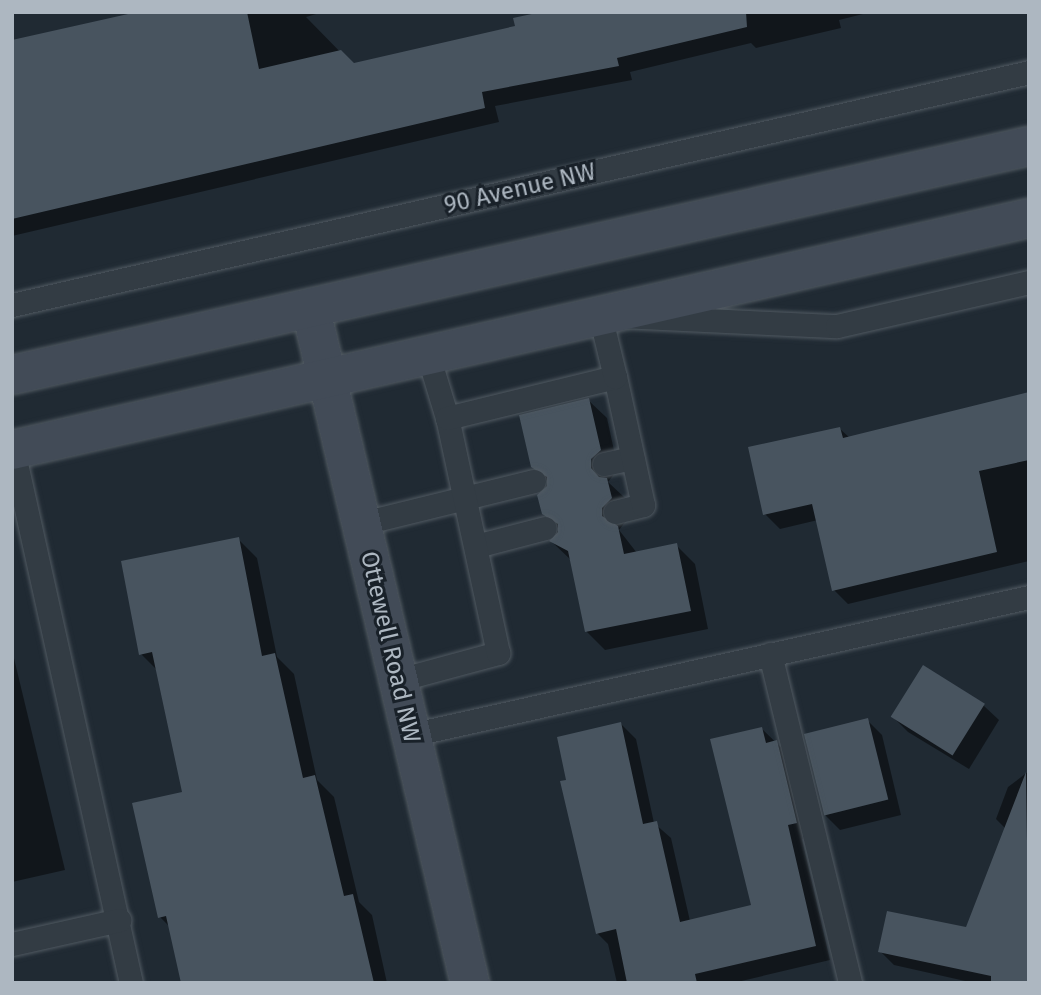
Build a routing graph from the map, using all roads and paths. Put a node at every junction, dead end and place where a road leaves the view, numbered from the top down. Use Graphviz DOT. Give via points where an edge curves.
graph roads {
  1 [pos="1029,72"];
  2 [pos="1029,146"];
  3 [pos="1029,218"];
  4 [pos="1029,282"];
  5 [pos="12,305"];
  6 [pos="311,310"];
  7 [pos="600,315"];
  8 [pos="428,355"];
  9 [pos="12,375"];
  10 [pos="615,377"];
  11 [pos="327,378"];
  12 [pos="447,418"];
  13 [pos="12,451"];
  14 [pos="632,458"];
  15 [pos="604,464"];
  16 [pos="534,481"];
  17 [pos="466,497"];
  18 [pos="615,512"];
  19 [pos="362,523"];
  20 [pos="545,528"];
  21 [pos="476,546"];
  22 [pos="1029,597"];
  23 [pos="770,654"];
  24 [pos="398,680"];
  25 [pos="410,735"];
  26 [pos="118,920"];
  27 [pos="12,944"];
  28 [pos="131,983"];
  29 [pos="470,983"];
  30 [pos="850,983"];
  1 -- 5 [label="lane, 90 Avenue NW"];
  2 -- 6 [label="main road"];
  3 -- 7 [label="main road"];
  4 -- 7 [label="lane" via="837,326"];
  6 -- 9 [label="main road"];
  6 -- 11 [label="main road, Ottewell Road NW"];
  7 -- 8 [label="main road"];
  7 -- 10 [label="lane"];
  8 -- 11 [label="main road"];
  8 -- 12 [label="lane"];
  10 -- 12 [label="lane"];
  10 -- 14 [label="lane"];
  11 -- 13 [label="main road"];
  11 -- 19 [label="main road, Ottewell Road NW"];
  12 -- 17 [label="lane"];
  13 -- 26 [label="lane"];
  14 -- 15 [label="lane"];
  14 -- 18 [label="lane" via="643,505"];
  16 -- 17 [label="lane"];
  17 -- 19 [label="lane"];
  17 -- 21 [label="lane"];
  19 -- 24 [label="main road, Ottewell Road NW"];
  20 -- 21 [label="lane"];
  21 -- 24 [label="lane" via="498,653"];
  22 -- 23 [label="lane"];
  23 -- 25 [label="lane"];
  23 -- 30 [label="lane"];
  24 -- 25 [label="main road, Ottewell Road NW"];
  25 -- 29 [label="main road, Ottewell Road NW"];
  26 -- 27 [label="lane"];
  26 -- 28 [label="lane"];
}
